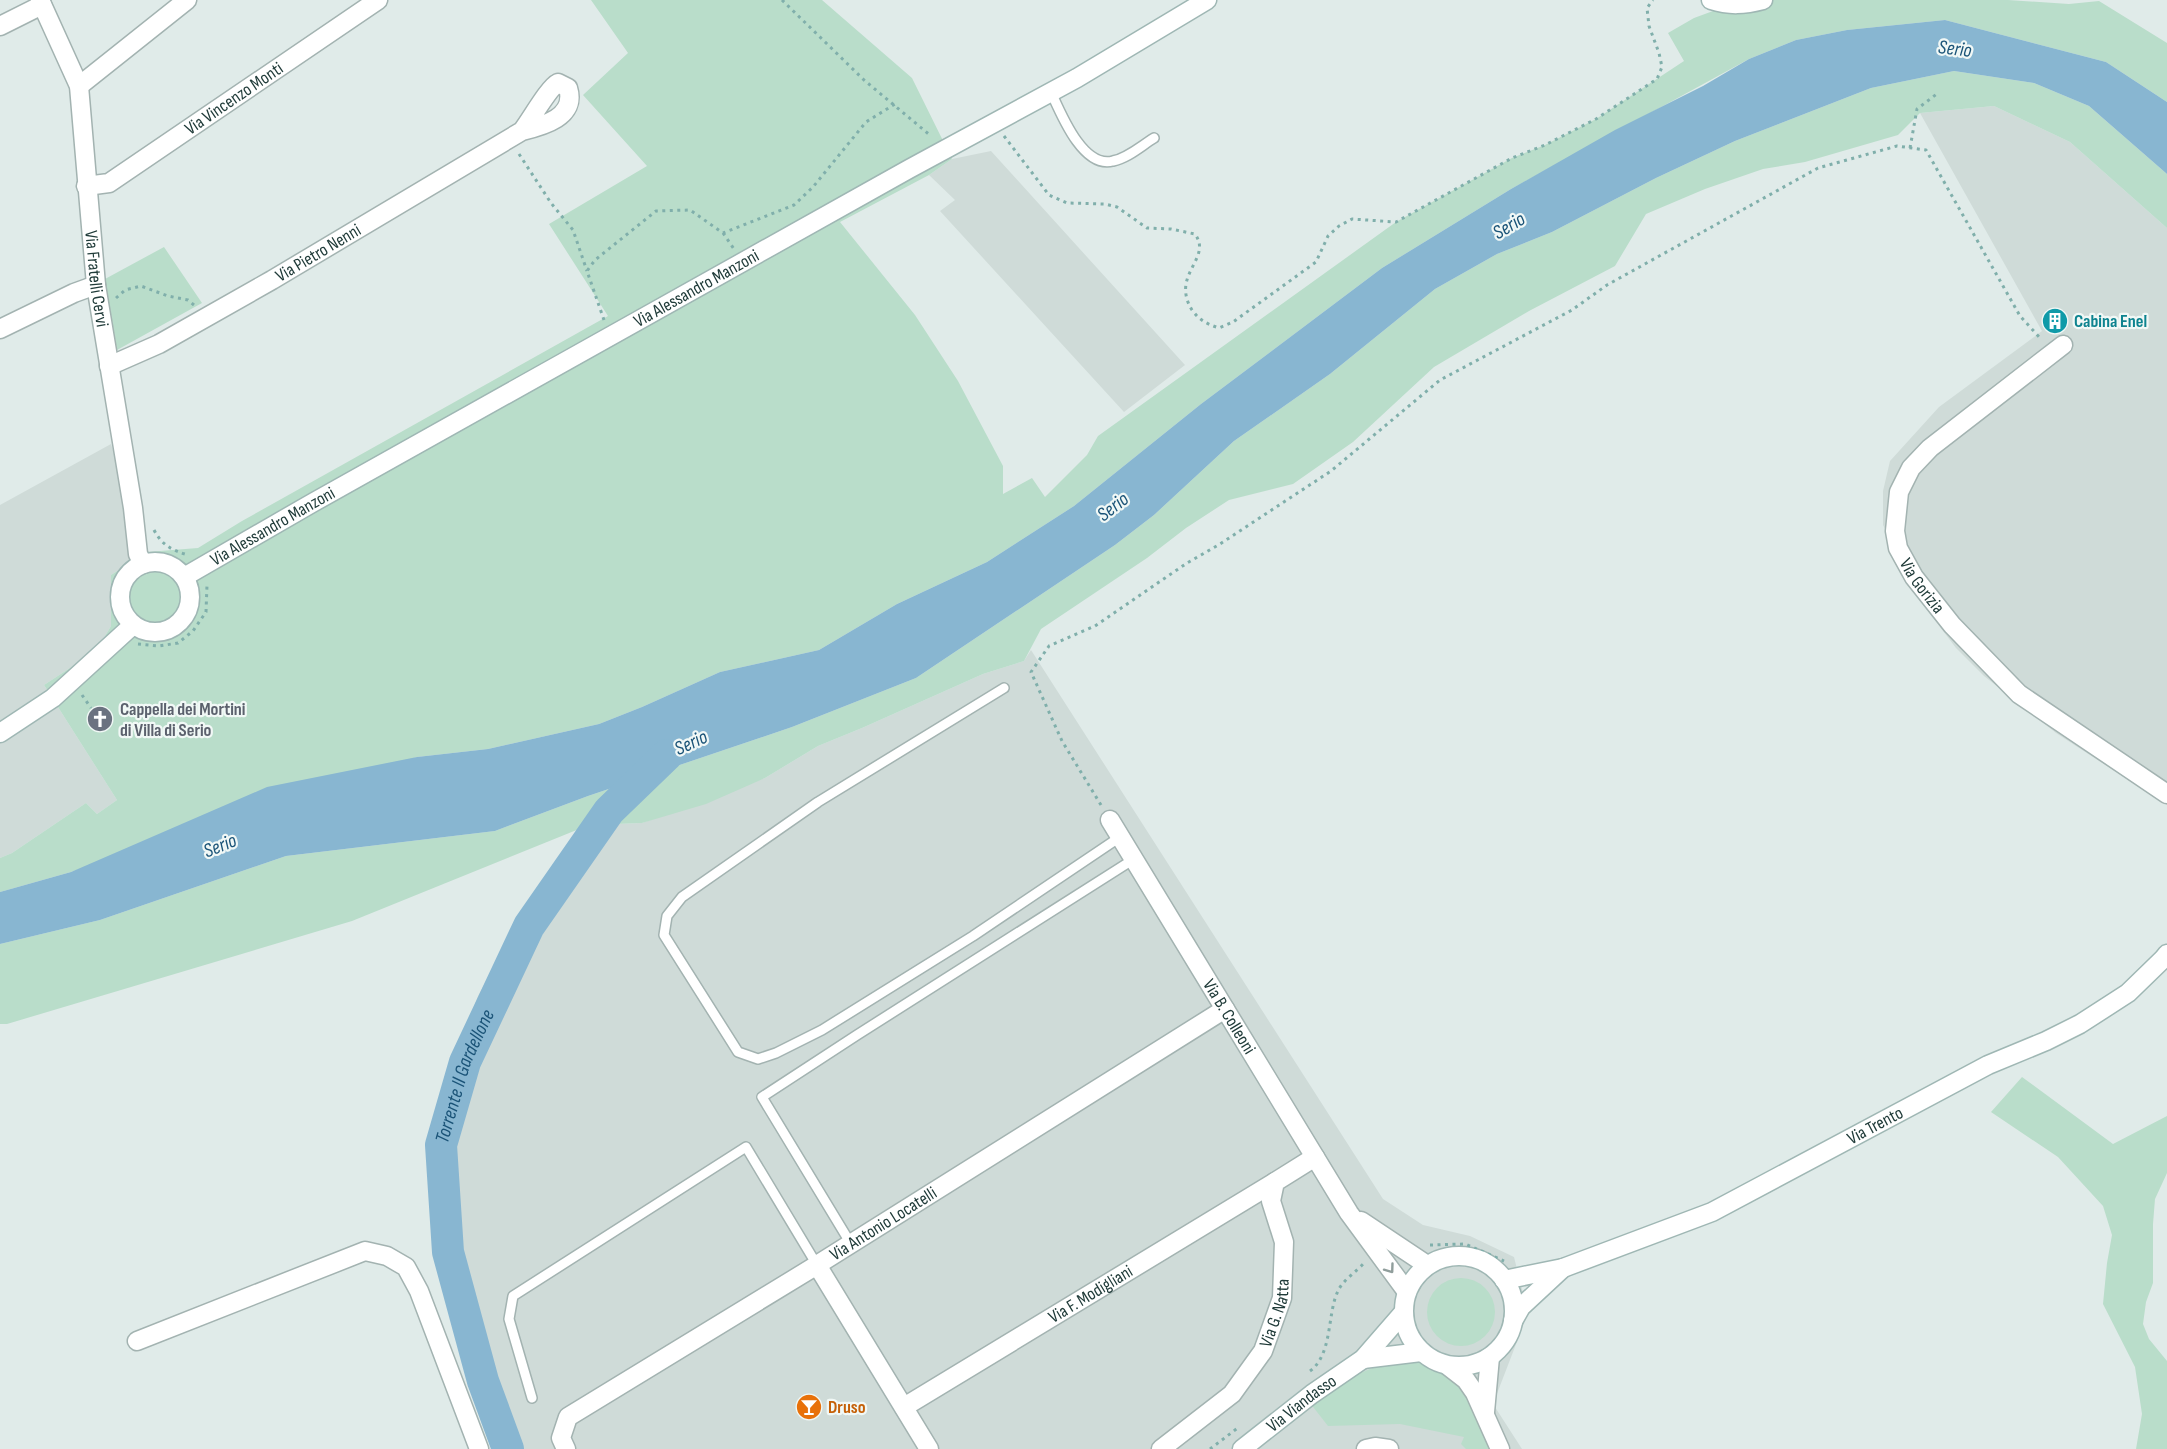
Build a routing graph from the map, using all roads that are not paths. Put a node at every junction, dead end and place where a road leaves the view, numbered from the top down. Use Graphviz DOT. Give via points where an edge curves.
graph roads {
  1 [pos="187,0"];
  2 [pos="378,0"];
  3 [pos="1207,0"];
  4 [pos="1711,0"];
  5 [pos="1763,0"];
  6 [pos="41,2"];
  7 [pos="0,26"];
  8 [pos="79,86"];
  9 [pos="1051,92"];
  10 [pos="516,135"];
  11 [pos="1154,138"];
  12 [pos="86,186"];
  13 [pos="96,285"];
  14 [pos="0,329"];
  15 [pos="2058,349"];
  16 [pos="109,366"];
  17 [pos="143,564"];
  18 [pos="184,576"];
  19 [pos="135,634"];
  20 [pos="1004,688"];
  21 [pos="0,734"];
  22 [pos="2167,794"];
  23 [pos="1110,820"];
  24 [pos="1120,837"];
  25 [pos="1134,859"];
  26 [pos="2167,954"];
  27 [pos="1225,1009"];
  28 [pos="1315,1157"];
  29 [pos="1275,1182"];
  30 [pos="1349,1213"];
  31 [pos="851,1244"];
  32 [pos="817,1265"];
  33 [pos="1427,1265"];
  34 [pos="1563,1268"];
  35 [pos="1504,1280"];
  36 [pos="1407,1292"];
  37 [pos="1403,1313"];
  38 [pos="1513,1321"];
  39 [pos="137,1341"];
  40 [pos="1421,1352"];
  41 [pos="1490,1357"];
  42 [pos="1363,1359"];
  43 [pos="1448,1366"];
  44 [pos="532,1398"];
  45 [pos="903,1407"];
  46 [pos="1485,1417"];
  47 [pos="479,1449"];
  48 [pos="566,1449"];
  49 [pos="929,1449"];
  50 [pos="1161,1449"];
  51 [pos="1242,1449"];
  52 [pos="1366,1449"];
  53 [pos="1389,1449"];
  54 [pos="1500,1449"];
  1 -- 8 [label="street"];
  2 -- 12 [label="street, Via Vincenzo Monti" via="109,183"];
  3 -- 9 [label="street, Via Alessandro Manzoni"];
  4 -- 5 [label="street" via="1741,6"];
  6 -- 7 [label="street"];
  6 -- 8 [label="street, Via Fratelli Cervi"];
  8 -- 12 [label="street, Via Fratelli Cervi"];
  9 -- 11 [label="lane" via="1081,147 1099,162 1126,156"];
  9 -- 18 [label="street, Via Alessandro Manzoni"];
  10 -- 16 [label="street, Via Pietro Nenni" via="205,318"];
  12 -- 13 [label="street, Via Fratelli Cervi"];
  13 -- 14 [label="street"];
  13 -- 16 [label="street, Via Fratelli Cervi"];
  15 -- 22 [label="street, Via Gorizia" via="1930,448 1911,468 1899,492 1895,531 1898,548 1914,578 1952,625 2019,694"];
  16 -- 17 [label="street, Via Fratelli Cervi" via="138,555"];
  17 -- 18 [label="street" via="173,566"];
  17 -- 19 [label="street" via="128,574 120,592 122,610"];
  18 -- 19 [label="street" via="191,598 184,619 165,632"];
  19 -- 21 [label="street"];
  20 -- 24 [label="lane" via="818,802 682,897 667,916 664,935 738,1052 758,1059 822,1030 973,936"];
  23 -- 24 [label="street, Via B. Colleoni"];
  24 -- 25 [label="street, Via B. Colleoni"];
  25 -- 27 [label="street, Via B. Colleoni"];
  25 -- 31 [label="lane" via="762,1097"];
  26 -- 34 [label="street, Via Trento" via="2128,993 2080,1024 1988,1065 1712,1212"];
  27 -- 28 [label="street, Via B. Colleoni"];
  27 -- 31 [label="street, Via Antonio Locatelli"];
  28 -- 29 [label="street"];
  28 -- 30 [label="street, Via B. Colleoni"];
  29 -- 45 [label="street, Via F. Modigliani"];
  29 -- 50 [label="street, Via G. Natta" via="1271,1201 1284,1242 1282,1298 1263,1351 1232,1394"];
  30 -- 33 [label="street, Via B. Colleoni"];
  30 -- 36 [label="street, Via B. Colleoni, one-way"];
  31 -- 32 [label="street, Via Antonio Locatelli"];
  32 -- 44 [label="lane" via="746,1147 513,1296 509,1320"];
  32 -- 45 [label="street"];
  32 -- 48 [label="street, Via Antonio Locatelli" via="568,1417 561,1438"];
  33 -- 35 [label="street" via="1451,1257 1477,1259"];
  33 -- 36 [label="street"];
  34 -- 35 [label="street, Via Trento"];
  34 -- 38 [label="street, Via Trento" via="1521,1307"];
  35 -- 38 [label="street" via="1511,1293"];
  36 -- 37 [label="street"];
  37 -- 40 [label="street" via="1406,1328"];
  37 -- 42 [label="street, Via Viandasso"];
  38 -- 41 [label="street" via="1509,1335"];
  39 -- 47 [label="street" via="365,1251 387,1256 406,1267 419,1291"];
  40 -- 42 [label="street, Via Viandasso"];
  40 -- 43 [label="street"];
  41 -- 43 [label="street" via="1477,1364"];
  41 -- 46 [label="street"];
  42 -- 51 [label="street, Via Viandasso"];
  43 -- 46 [label="street" via="1466,1380"];
  45 -- 49 [label="street"];
  46 -- 54 [label="street"];
  52 -- 53 [label="street"];
}
